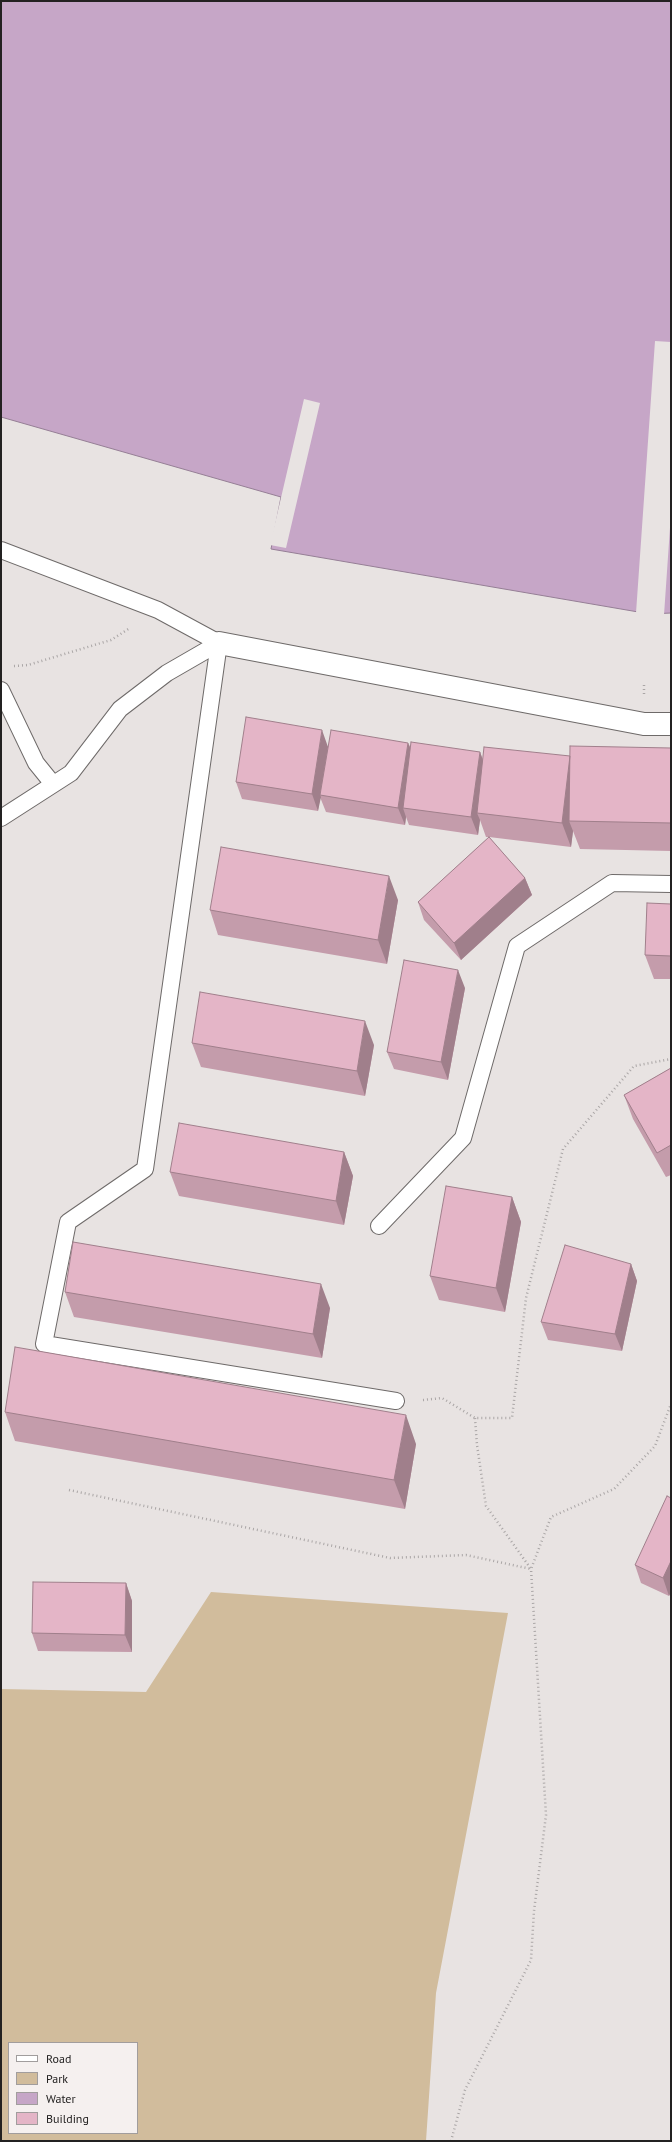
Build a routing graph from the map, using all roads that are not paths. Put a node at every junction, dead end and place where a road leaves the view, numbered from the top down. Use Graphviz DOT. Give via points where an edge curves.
graph roads {
  1 [pos="1,550"];
  2 [pos="219,643"];
  3 [pos="1,690"];
  4 [pos="671,724"];
  5 [pos="53,784"];
  6 [pos="1,818"];
  7 [pos="671,884"];
  8 [pos="379,1226"];
  9 [pos="396,1402"];
  1 -- 2 [label="lane" via="158,610"];
  2 -- 4 [label="street" via="644,724"];
  2 -- 5 [label="lane" via="167,673 120,709 71,773"];
  2 -- 9 [label="lane" via="145,1169 68,1222 44,1344"];
  3 -- 5 [label="lane" via="36,763"];
  5 -- 6 [label="lane"];
  7 -- 8 [label="lane" via="612,883 517,946 463,1138"];
}
